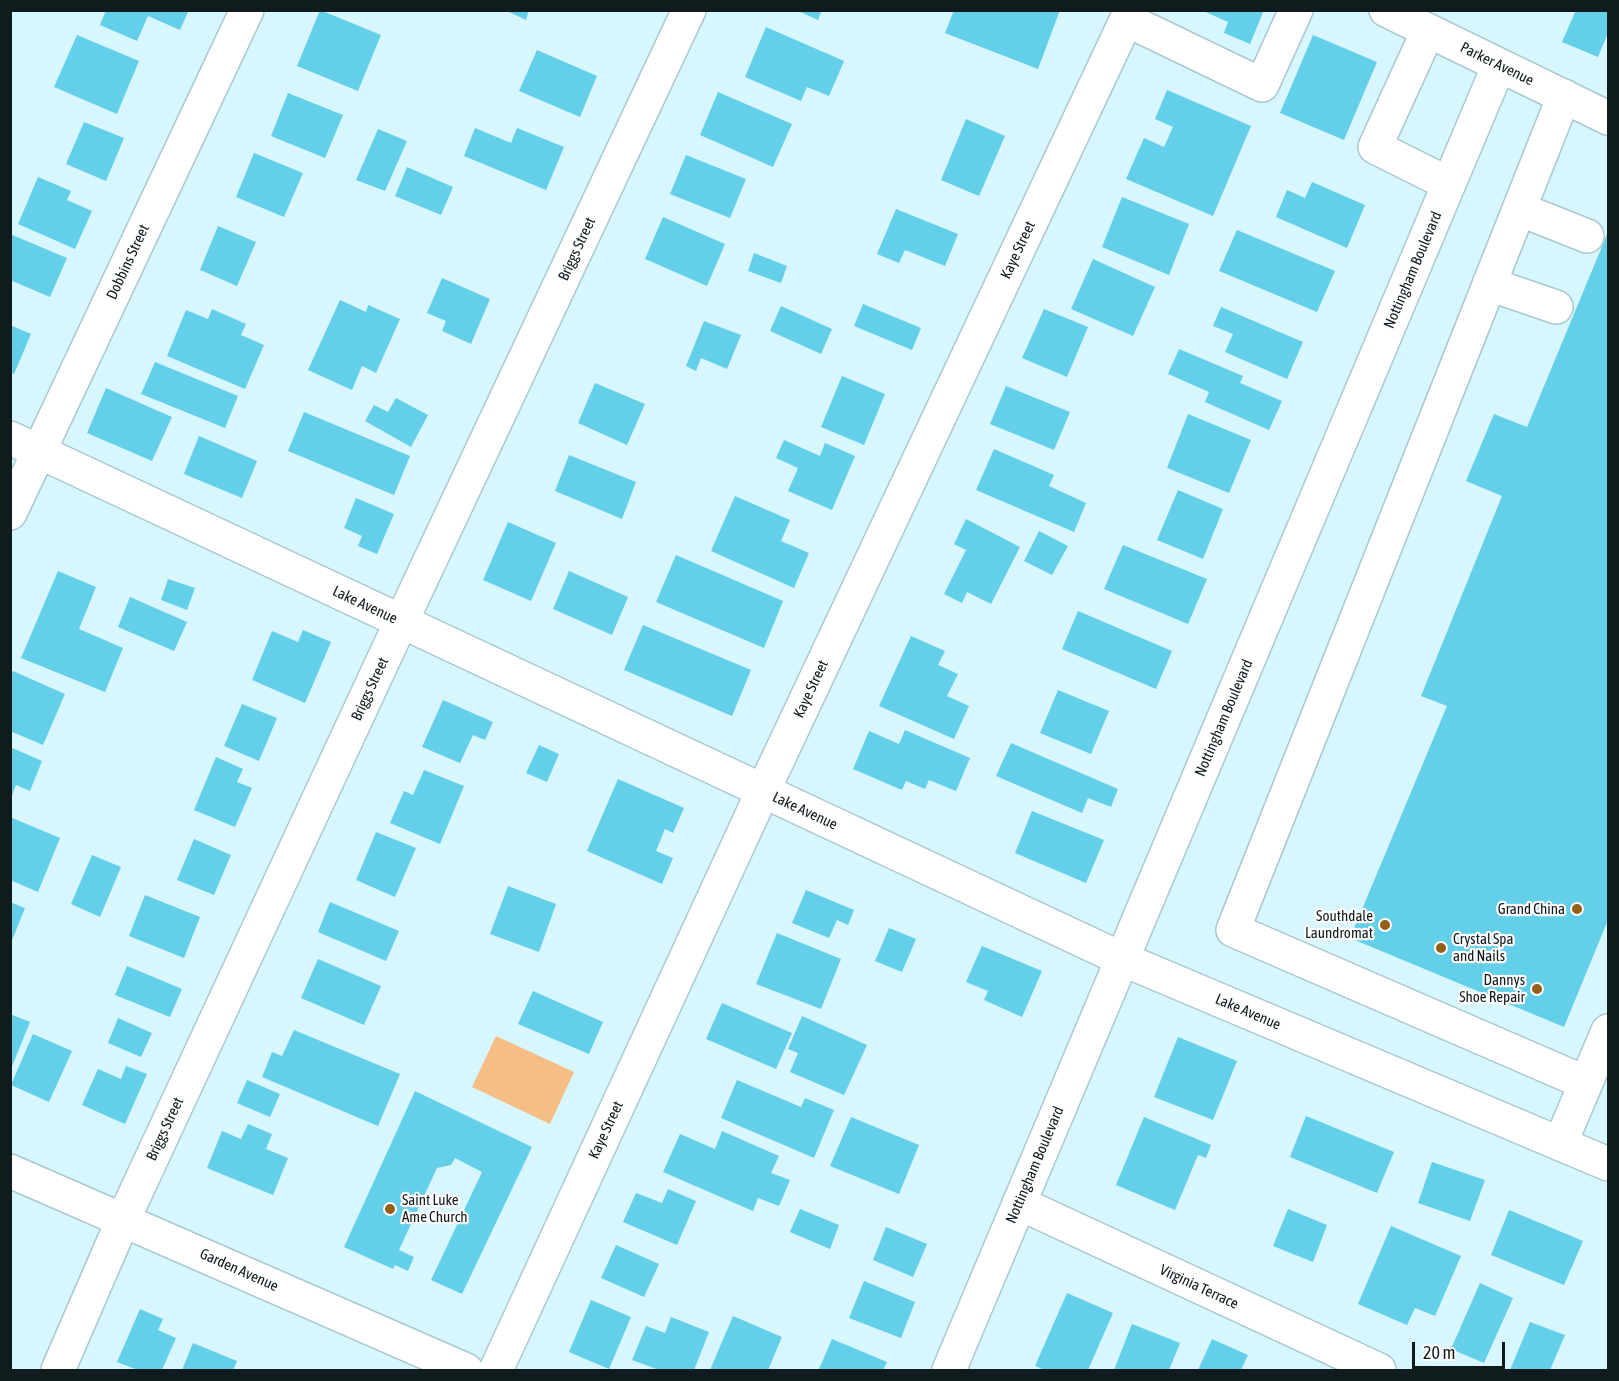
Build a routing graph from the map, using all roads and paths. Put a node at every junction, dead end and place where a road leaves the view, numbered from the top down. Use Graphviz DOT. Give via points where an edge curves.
graph roads {
  1 [pos="247,10"];
  2 [pos="689,10"];
  3 [pos="1296,10"];
  4 [pos="1389,11"];
  5 [pos="1129,15"];
  6 [pos="1428,31"];
  7 [pos="1499,65"];
  8 [pos="1564,96"];
  9 [pos="1608,118"];
  10 [pos="1449,184"];
  11 [pos="1519,209"];
  12 [pos="1587,236"];
  13 [pos="1490,284"];
  14 [pos="1556,307"];
  15 [pos="25,445"];
  16 [pos="10,513"];
  17 [pos="401,621"];
  18 [pos="763,791"];
  19 [pos="1122,959"];
  20 [pos="1608,1031"];
  21 [pos="1596,1071"];
  22 [pos="1560,1144"];
  23 [pos="1608,1164"];
  24 [pos="10,1171"];
  25 [pos="1019,1203"];
  26 [pos="123,1220"];
  27 [pos="58,1371"];
  28 [pos="466,1371"];
  29 [pos="495,1371"];
  30 [pos="949,1371"];
  31 [pos="1379,1371"];
  1 -- 15 [label="street, Dobbins Street"];
  2 -- 17 [label="street, Briggs Street"];
  3 -- 5 [label="street" via="1262,86"];
  4 -- 6 [label="street, Parker Avenue"];
  5 -- 18 [label="street, Kaye Street"];
  6 -- 7 [label="street, Parker Avenue"];
  6 -- 10 [label="street" via="1375,147"];
  7 -- 8 [label="street, Parker Avenue"];
  7 -- 10 [label="street, Nottingham Boulevard"];
  8 -- 9 [label="street, Parker Avenue"];
  8 -- 11 [label="street"];
  10 -- 19 [label="street, Nottingham Boulevard"];
  11 -- 12 [label="street"];
  11 -- 13 [label="street"];
  13 -- 14 [label="street"];
  13 -- 21 [label="street" via="1233,930"];
  15 -- 16 [label="street, Dobbins Street"];
  15 -- 17 [label="street, Lake Avenue"];
  17 -- 18 [label="street, Lake Avenue"];
  17 -- 26 [label="street, Briggs Street"];
  18 -- 19 [label="street, Lake Avenue"];
  18 -- 29 [label="street, Kaye Street"];
  19 -- 22 [label="street, Lake Avenue"];
  19 -- 25 [label="street, Nottingham Boulevard"];
  20 -- 21 [label="street"];
  21 -- 22 [label="street"];
  22 -- 23 [label="street, Lake Avenue"];
  24 -- 26 [label="street, Garden Avenue"];
  25 -- 30 [label="street, Nottingham Boulevard"];
  25 -- 31 [label="street, Virginia Terrace"];
  26 -- 27 [label="street, Briggs Street"];
  26 -- 28 [label="street, Garden Avenue"];
}
